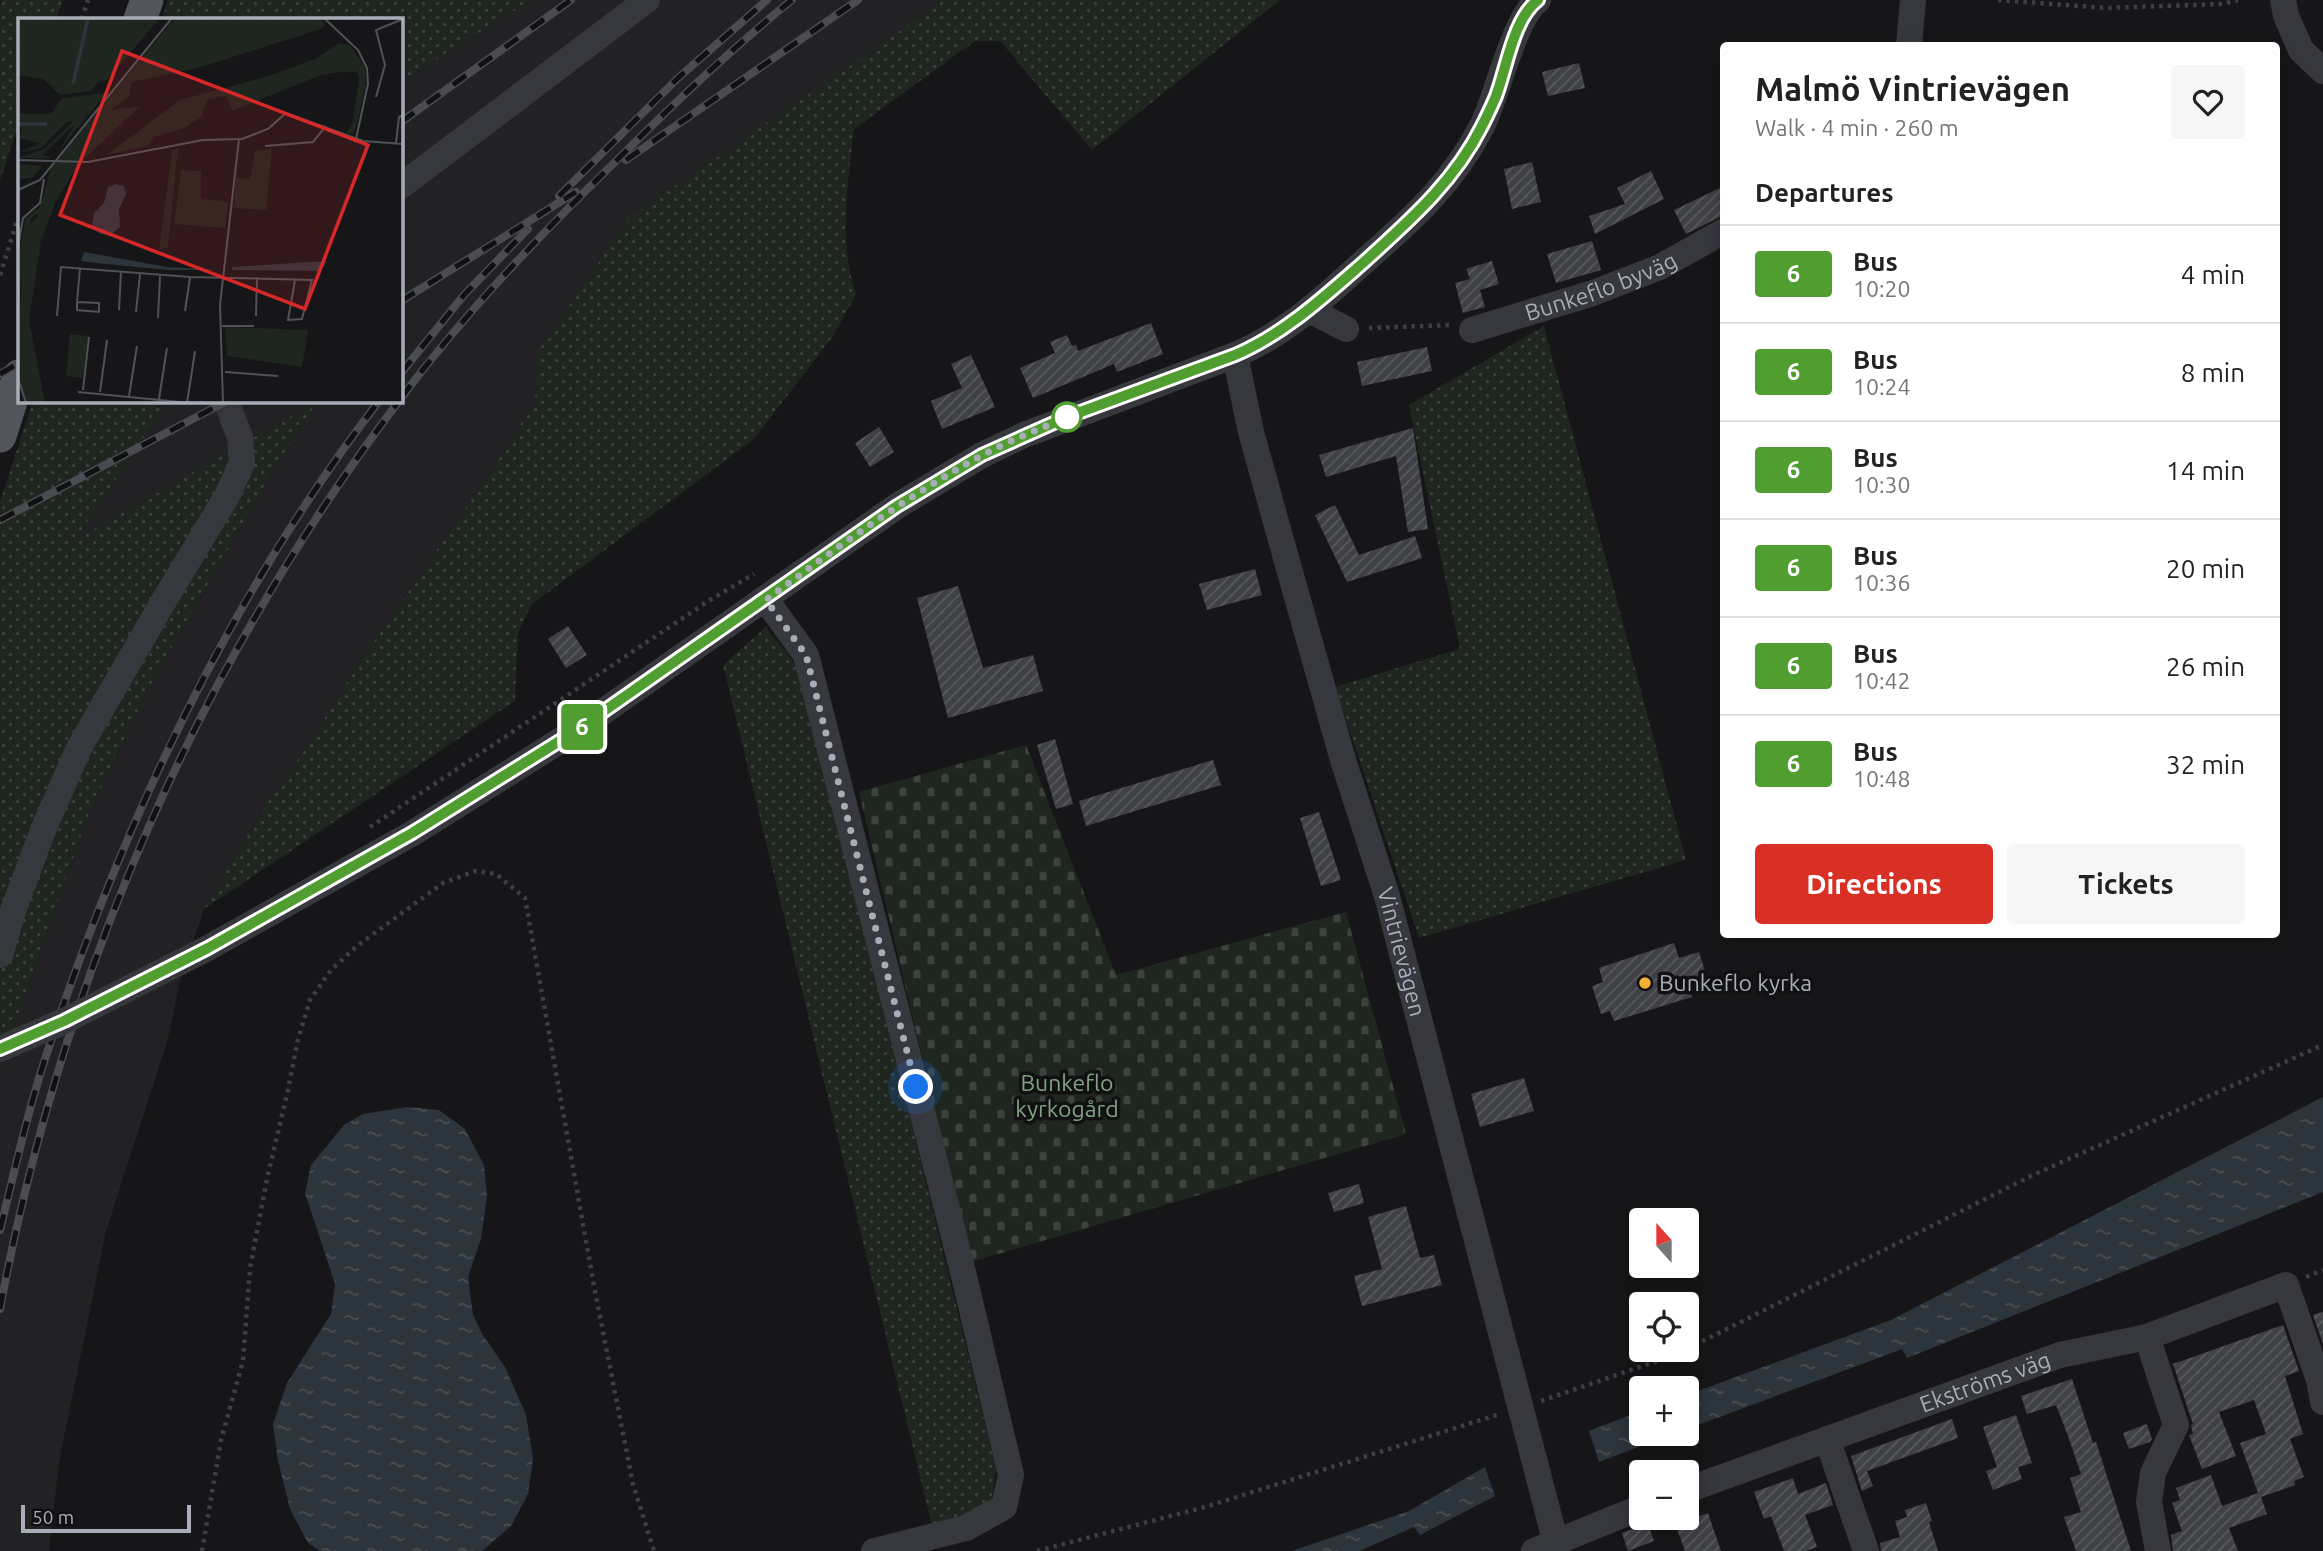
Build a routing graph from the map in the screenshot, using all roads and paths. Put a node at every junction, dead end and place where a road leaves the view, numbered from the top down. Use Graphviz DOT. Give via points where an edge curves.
graph roads {
  1 [pos="88,0"];
  2 [pos="147,0"];
  3 [pos="647,0"];
  4 [pos="1538,0"];
  5 [pos="1913,0"];
  6 [pos="1998,0"];
  7 [pos="2238,0"];
  8 [pos="2283,0"];
  9 [pos="82,18"];
  10 [pos="140,18"];
  11 [pos="1909,42"];
  12 [pos="2323,71"];
  13 [pos="402,185"];
  14 [pos="18,218"];
  15 [pos="1720,233"];
  16 [pos="0,275"];
  17 [pos="1309,310"];
  18 [pos="1346,329"];
  19 [pos="1472,330"];
  20 [pos="1235,355"];
  21 [pos="18,379"];
  22 [pos="233,419"];
  23 [pos="0,436"];
  24 [pos="793,580"];
  25 [pos="766,600"];
  26 [pos="363,831"];
  27 [pos="0,955"];
  28 [pos="2323,1045"];
  29 [pos="0,1049"];
  30 [pos="2147,1337"];
  31 [pos="1699,1342"];
  32 [pos="1655,1362"];
  33 [pos="2323,1402"];
  34 [pos="1521,1408"];
  35 [pos="1827,1439"];
  36 [pos="1699,1486"];
  37 [pos="1629,1513"];
  38 [pos="1550,1548"];
  39 [pos="202,1551"];
  40 [pos="654,1551"];
  41 [pos="874,1551"];
  42 [pos="1037,1551"];
  43 [pos="1867,1551"];
  44 [pos="2158,1551"];
  1 -- 9 [label="path"];
  2 -- 10 [label="main road"];
  3 -- 13 [label="street"];
  4 -- 17 [label="street" via="1521,21 1496,97 1451,176 1427,205"];
  5 -- 11 [label="street"];
  6 -- 7 [label="path" via="2105,8"];
  8 -- 12 [label="street" via="2301,50"];
  14 -- 16 [label="path"];
  15 -- 19 [label="street, Bunkeflo byväg" via="1649,271 1593,293"];
  17 -- 18 [label="street"];
  17 -- 20 [label="street" via="1259,345"];
  18 -- 19 [label="path" via="1446,324"];
  20 -- 24 [label="street" via="1067,417 982,455 897,506"];
  20 -- 34 [label="street, Vintrievägen" via="1251,432 1343,760 1387,897"];
  21 -- 23 [label="main road"];
  22 -- 27 [label="street" via="242,463 79,748 43,830"];
  24 -- 25 [label="street"];
  24 -- 26 [label="path" via="784,568 762,569 741,581"];
  25 -- 29 [label="street, bridge" via="574,732 412,833 208,948"];
  25 -- 41 [label="street" via="806,655 1012,1475 1004,1507 966,1528"];
  28 -- 31 [label="path" via="2033,1175"];
  30 -- 33 [label="street, Ekströms väg" via="2286,1285"];
  30 -- 35 [label="street, Ekströms väg" via="2060,1355"];
  30 -- 44 [label="street" via="2176,1424 2153,1473 2149,1502"];
  32 -- 34 [label="path"];
  34 -- 38 [label="street, Vintrievägen"];
  34 -- 42 [label="path" via="1205,1507"];
  35 -- 36 [label="street, Ekströms väg"];
  35 -- 43 [label="street"];
  37 -- 38 [label="street"];
  39 -- 40 [label="path" via="221,1440 243,1361 250,1268 267,1179 310,1000 331,970 357,946 443,883 476,870 496,874 525,898 633,1484"];
}
